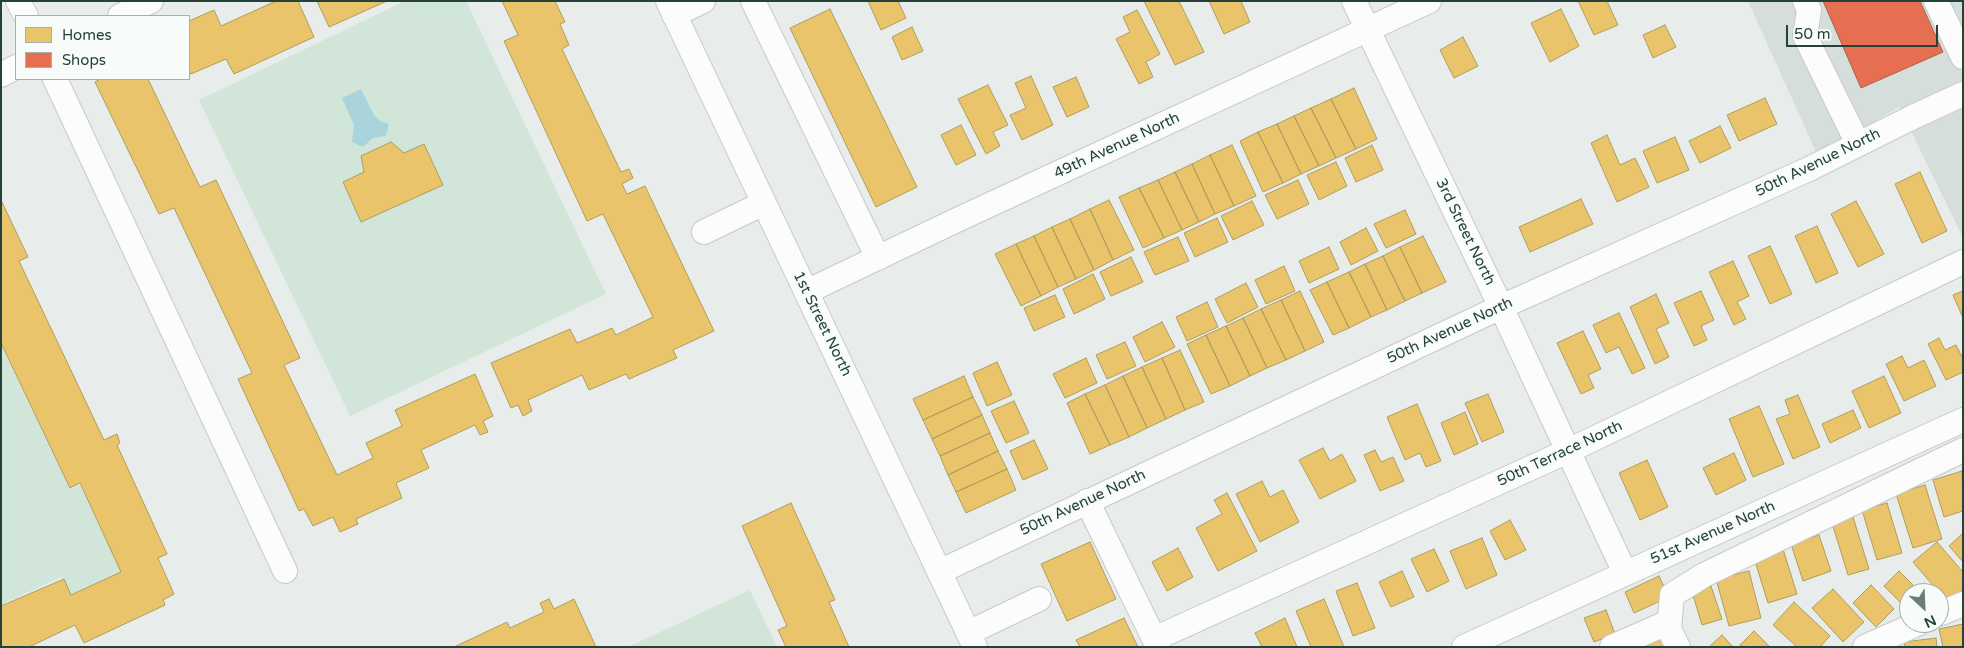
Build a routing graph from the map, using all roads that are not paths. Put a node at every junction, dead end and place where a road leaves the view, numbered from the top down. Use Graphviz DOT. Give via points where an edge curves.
graph roads {
  1 [pos="10,1"];
  2 [pos="18,1"];
  3 [pos="151,1"];
  4 [pos="703,1"];
  5 [pos="753,1"];
  6 [pos="1354,1"];
  7 [pos="1429,1"];
  8 [pos="1805,1"];
  9 [pos="1936,1"];
  10 [pos="1,6"];
  11 [pos="671,8"];
  12 [pos="25,15"];
  13 [pos="122,15"];
  14 [pos="1367,29"];
  15 [pos="1963,57"];
  16 [pos="15,68"];
  17 [pos="1,75"];
  18 [pos="55,80"];
  19 [pos="1963,94"];
  20 [pos="1858,144"];
  21 [pos="764,202"];
  22 [pos="704,232"];
  23 [pos="878,258"];
  24 [pos="1963,262"];
  25 [pos="806,292"];
  26 [pos="1501,307"];
  27 [pos="1963,420"];
  28 [pos="1963,450"];
  29 [pos="1568,451"];
  30 [pos="1087,501"];
  31 [pos="285,571"];
  32 [pos="939,572"];
  33 [pos="1625,572"];
  34 [pos="1039,599"];
  35 [pos="1963,604"];
  36 [pos="1949,610"];
  37 [pos="1670,622"];
  38 [pos="1899,632"];
  39 [pos="972,640"];
  40 [pos="1156,643"];
  41 [pos="1464,647"];
  42 [pos="1612,647"];
  43 [pos="1678,647"];
  44 [pos="1865,647"];
  1 -- 10 [label="street"];
  2 -- 12 [label="street"];
  3 -- 13 [label="street"];
  4 -- 11 [label="street"];
  5 -- 23 [label="street"];
  6 -- 14 [label="street, 3rd Street North"];
  7 -- 14 [label="street, 49th Avenue North"];
  8 -- 20 [label="street" via="1809,10 1805,36"];
  9 -- 15 [label="street"];
  11 -- 21 [label="street, 1st Street North"];
  14 -- 23 [label="street, 49th Avenue North"];
  14 -- 26 [label="street, 3rd Street North"];
  16 -- 17 [label="street"];
  18 -- 31 [label="street"];
  19 -- 20 [label="street, 50th Avenue North"];
  20 -- 26 [label="street, 50th Avenue North"];
  21 -- 22 [label="street"];
  21 -- 25 [label="street, 1st Street North"];
  23 -- 25 [label="street, 49th Avenue North"];
  24 -- 29 [label="street, 50th Terrace North"];
  25 -- 32 [label="street, 1st Street North"];
  26 -- 29 [label="street, 3rd Street North"];
  26 -- 30 [label="street, 50th Avenue North"];
  27 -- 33 [label="street, 51st Avenue North"];
  28 -- 37 [label="street" via="1704,574 1672,595"];
  29 -- 33 [label="street, 3rd Street North"];
  29 -- 40 [label="street, 50th Terrace North"];
  30 -- 32 [label="street, 50th Avenue North"];
  30 -- 40 [label="street"];
  32 -- 39 [label="street, 1st Street North"];
  33 -- 41 [label="street, 51st Avenue North"];
  34 -- 39 [label="street"];
  35 -- 36 [label="street"];
  37 -- 42 [label="street"];
  37 -- 43 [label="street" via="1669,629"];
  38 -- 44 [label="street"];
}
